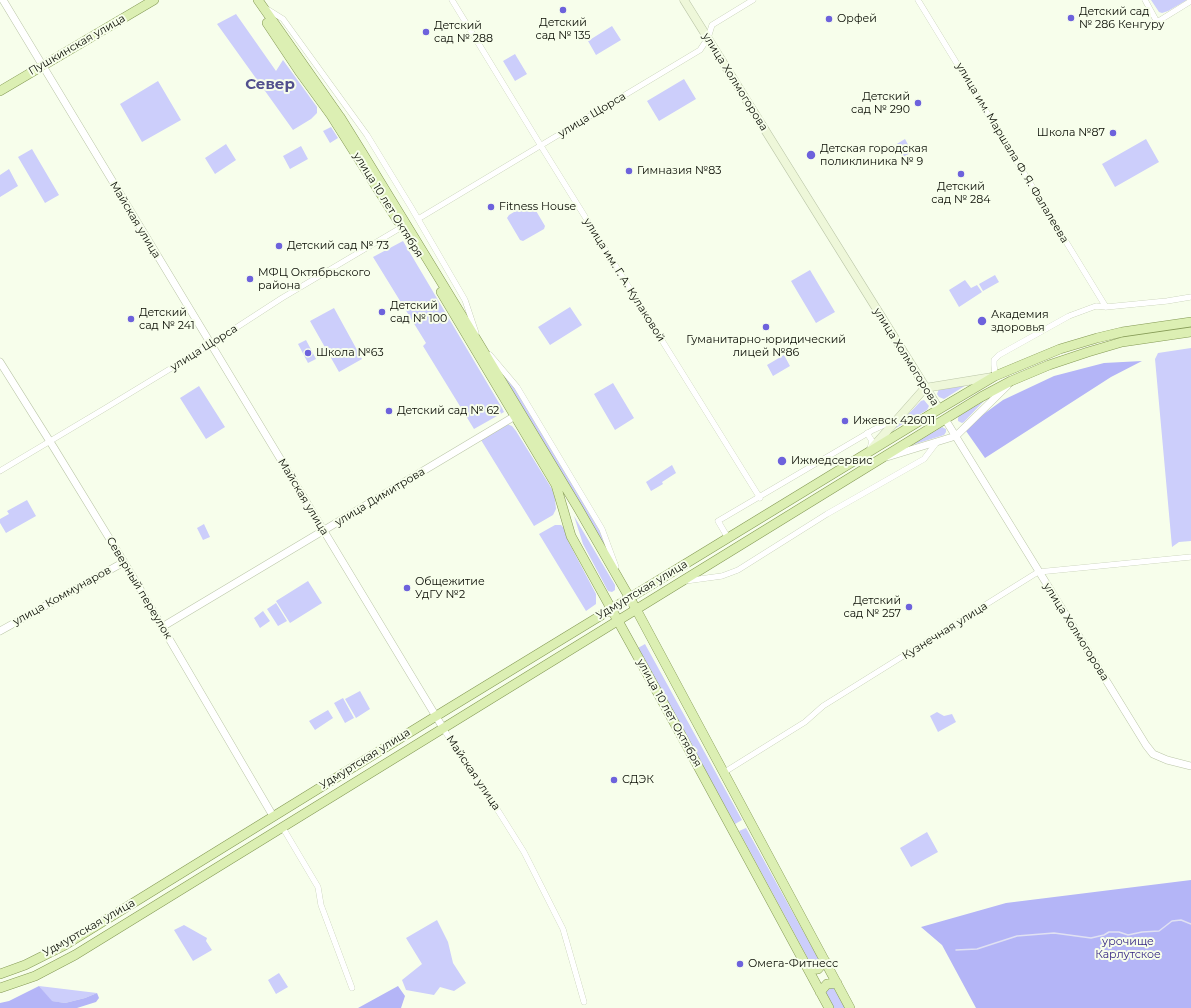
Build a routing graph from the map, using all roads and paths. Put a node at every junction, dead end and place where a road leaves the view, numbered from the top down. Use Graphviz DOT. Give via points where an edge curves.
graph roads {
  1 [pos="3,0"];
  2 [pos="154,0"];
  3 [pos="251,0"];
  4 [pos="452,0"];
  5 [pos="684,0"];
  6 [pos="753,0"];
  7 [pos="918,0"];
  8 [pos="1144,0"];
  9 [pos="1191,1"];
  10 [pos="260,3"];
  11 [pos="700,25"];
  12 [pos="712,25"];
  13 [pos="708,38"];
  14 [pos="712,46"];
  15 [pos="700,50"];
  16 [pos="42,66"];
  17 [pos="0,91"];
  18 [pos="541,146"];
  19 [pos="418,219"];
  20 [pos="404,226"];
  21 [pos="1191,297"];
  22 [pos="1106,307"];
  23 [pos="1191,322"];
  24 [pos="1191,332"];
  25 [pos="478,342"];
  26 [pos="211,344"];
  27 [pos="0,362"];
  28 [pos="996,376"];
  29 [pos="1011,381"];
  30 [pos="925,388"];
  31 [pos="938,409"];
  32 [pos="518,415"];
  33 [pos="945,418"];
  34 [pos="897,419"];
  35 [pos="867,433"];
  36 [pos="956,436"];
  37 [pos="50,441"];
  38 [pos="936,442"];
  39 [pos="869,452"];
  40 [pos="876,461"];
  41 [pos="0,471"];
  42 [pos="760,498"];
  43 [pos="324,530"];
  44 [pos="728,538"];
  45 [pos="1191,557"];
  46 [pos="124,562"];
  47 [pos="1038,572"];
  48 [pos="679,582"];
  49 [pos="622,586"];
  50 [pos="630,598"];
  51 [pos="612,609"];
  52 [pos="636,609"];
  53 [pos="618,620"];
  54 [pos="162,627"];
  55 [pos="0,631"];
  56 [pos="436,716"];
  57 [pos="443,728"];
  58 [pos="409,732"];
  59 [pos="417,744"];
  60 [pos="1191,766"];
  61 [pos="723,773"];
  62 [pos="273,816"];
  63 [pos="283,828"];
  64 [pos="825,961"];
  65 [pos="809,970"];
  66 [pos="0,974"];
  67 [pos="837,983"];
  68 [pos="0,988"];
  69 [pos="352,988"];
  70 [pos="820,992"];
  71 [pos="584,1002"];
  72 [pos="829,1008"];
  73 [pos="850,1008"];
  1 -- 16 [label="street, Майская улица"];
  2 -- 16 [label="main road, Пушкинская улица"];
  3 -- 20 [label="main road, улица 10 лет Октября"];
  4 -- 18 [label="street, улица им. Г. А. Кулаковой"];
  5 -- 11 [label="main road, улица Холмогорова"];
  6 -- 12 [label="street"];
  7 -- 22 [label="street, улица им. Маршала Ф. Я. Фалалеева"];
  8 -- 9 [label="street" via="1157,22"];
  10 -- 19 [label="street, улица 10 лет Октября" via="283,19 306,50 367,135"];
  10 -- 20 [label="main road, улица 10 лет Октября" via="340,117"];
  11 -- 12 [label="street"];
  11 -- 13 [label="main road, улица Холмогорова"];
  12 -- 13 [label="street, улица Щорса"];
  13 -- 14 [label="main road, улица Холмогорова"];
  13 -- 15 [label="street, улица Щорса"];
  14 -- 15 [label="street"];
  14 -- 30 [label="main road, улица Холмогорова"];
  15 -- 18 [label="street, улица Щорса"];
  16 -- 17 [label="main road, Пушкинская улица"];
  16 -- 26 [label="street, Майская улица"];
  18 -- 19 [label="street, улица Щорса"];
  18 -- 42 [label="street, улица им. Г. А. Кулаковой"];
  19 -- 25 [label="street, улица 10 лет Октября" via="465,300"];
  20 -- 25 [label="main road, улица 10 лет Октября"];
  20 -- 26 [label="street, улица Щорса" via="282,298"];
  20 -- 32 [label="main road, улица 10 лет Октября"];
  21 -- 22 [label="street"];
  22 -- 28 [label="street" via="1096,306 1069,316 1005,350 994,360"];
  23 -- 28 [label="main road, Удмуртская улица" via="1097,338 1060,349"];
  24 -- 29 [label="main road, Удмуртская улица" via="1122,342 1049,365"];
  25 -- 32 [label="main road, улица 10 лет Октября"];
  25 -- 49 [label="street, улица 10 лет Октября" via="517,387 602,529"];
  26 -- 37 [label="street, улица Щорса"];
  26 -- 43 [label="street, Майская улица"];
  27 -- 37 [label="street, Северный переулок"];
  28 -- 30 [label="main road"];
  28 -- 31 [label="main road, Удмуртская улица"];
  29 -- 33 [label="main road, Удмуртская улица"];
  29 -- 36 [label="street"];
  30 -- 31 [label="main road, улица Холмогорова"];
  30 -- 34 [label="main road"];
  31 -- 33 [label="main road, улица Холмогорова"];
  31 -- 39 [label="main road, Удмуртская улица"];
  32 -- 43 [label="street, улица Димитрова"];
  32 -- 49 [label="main road, улица 10 лет Октября" via="578,508"];
  32 -- 51 [label="main road, улица 10 лет Октября" via="556,485 570,536"];
  33 -- 36 [label="street, улица Холмогорова"];
  33 -- 40 [label="main road, Удмуртская улица"];
  34 -- 35 [label="street"];
  34 -- 39 [label="main road"];
  35 -- 39 [label="street" via="872,441"];
  35 -- 42 [label="street"];
  36 -- 38 [label="street"];
  36 -- 47 [label="street, улица Холмогорова"];
  37 -- 41 [label="street, улица Щорса"];
  37 -- 46 [label="street, Северный переулок"];
  38 -- 40 [label="street"];
  38 -- 48 [label="street, Удмуртская улица" via="924,459 827,514 738,570 722,576"];
  39 -- 44 [label="main road, Удмуртская улица"];
  40 -- 48 [label="main road, Удмуртская улица"];
  42 -- 44 [label="street" via="718,521"];
  43 -- 54 [label="street, улица Димитрова"];
  43 -- 56 [label="street, Майская улица"];
  44 -- 50 [label="main road, Удмуртская улица"];
  45 -- 47 [label="street, Кузнечная улица"];
  46 -- 54 [label="street, Северный переулок"];
  46 -- 55 [label="street, улица Коммунаров"];
  47 -- 60 [label="street, улица Холмогорова" via="1153,754"];
  47 -- 61 [label="street, Кузнечная улица" via="823,706 805,722"];
  48 -- 52 [label="main road, Удмуртская улица"];
  49 -- 50 [label="main road, улица 10 лет Октября"];
  50 -- 51 [label="main road, Удмуртская улица"];
  50 -- 52 [label="main road, улица 10 лет Октября"];
  51 -- 53 [label="main road, улица 10 лет Октября"];
  51 -- 56 [label="main road, Удмуртская улица"];
  52 -- 53 [label="main road, Удмуртская улица"];
  52 -- 61 [label="main road, улица 10 лет Октября"];
  53 -- 57 [label="main road, Удмуртская улица"];
  53 -- 65 [label="main road, улица 10 лет Октября"];
  54 -- 62 [label="street, Северный переулок"];
  56 -- 57 [label="street, Майская улица"];
  56 -- 58 [label="main road, Удмуртская улица"];
  57 -- 59 [label="main road, Удмуртская улица"];
  57 -- 71 [label="street, Майская улица" via="524,852 563,929"];
  58 -- 59 [label="main road" via="417,736"];
  58 -- 62 [label="main road, Удмуртская улица"];
  59 -- 63 [label="main road, Удмуртская улица"];
  61 -- 64 [label="main road, улица 10 лет Октября"];
  62 -- 66 [label="main road, Удмуртская улица" via="65,945"];
  63 -- 68 [label="main road, Удмуртская улица" via="75,955 36,976"];
  63 -- 69 [label="street" via="318,888 321,905"];
  64 -- 65 [label="main road" via="818,969"];
  64 -- 67 [label="main road, улица 10 лет Октября"];
  65 -- 70 [label="main road, улица 10 лет Октября"];
  67 -- 70 [label="main road" via="827,984"];
  67 -- 73 [label="main road, улица 10 лет Октября"];
  70 -- 72 [label="main road, улица 10 лет Октября"];
}
